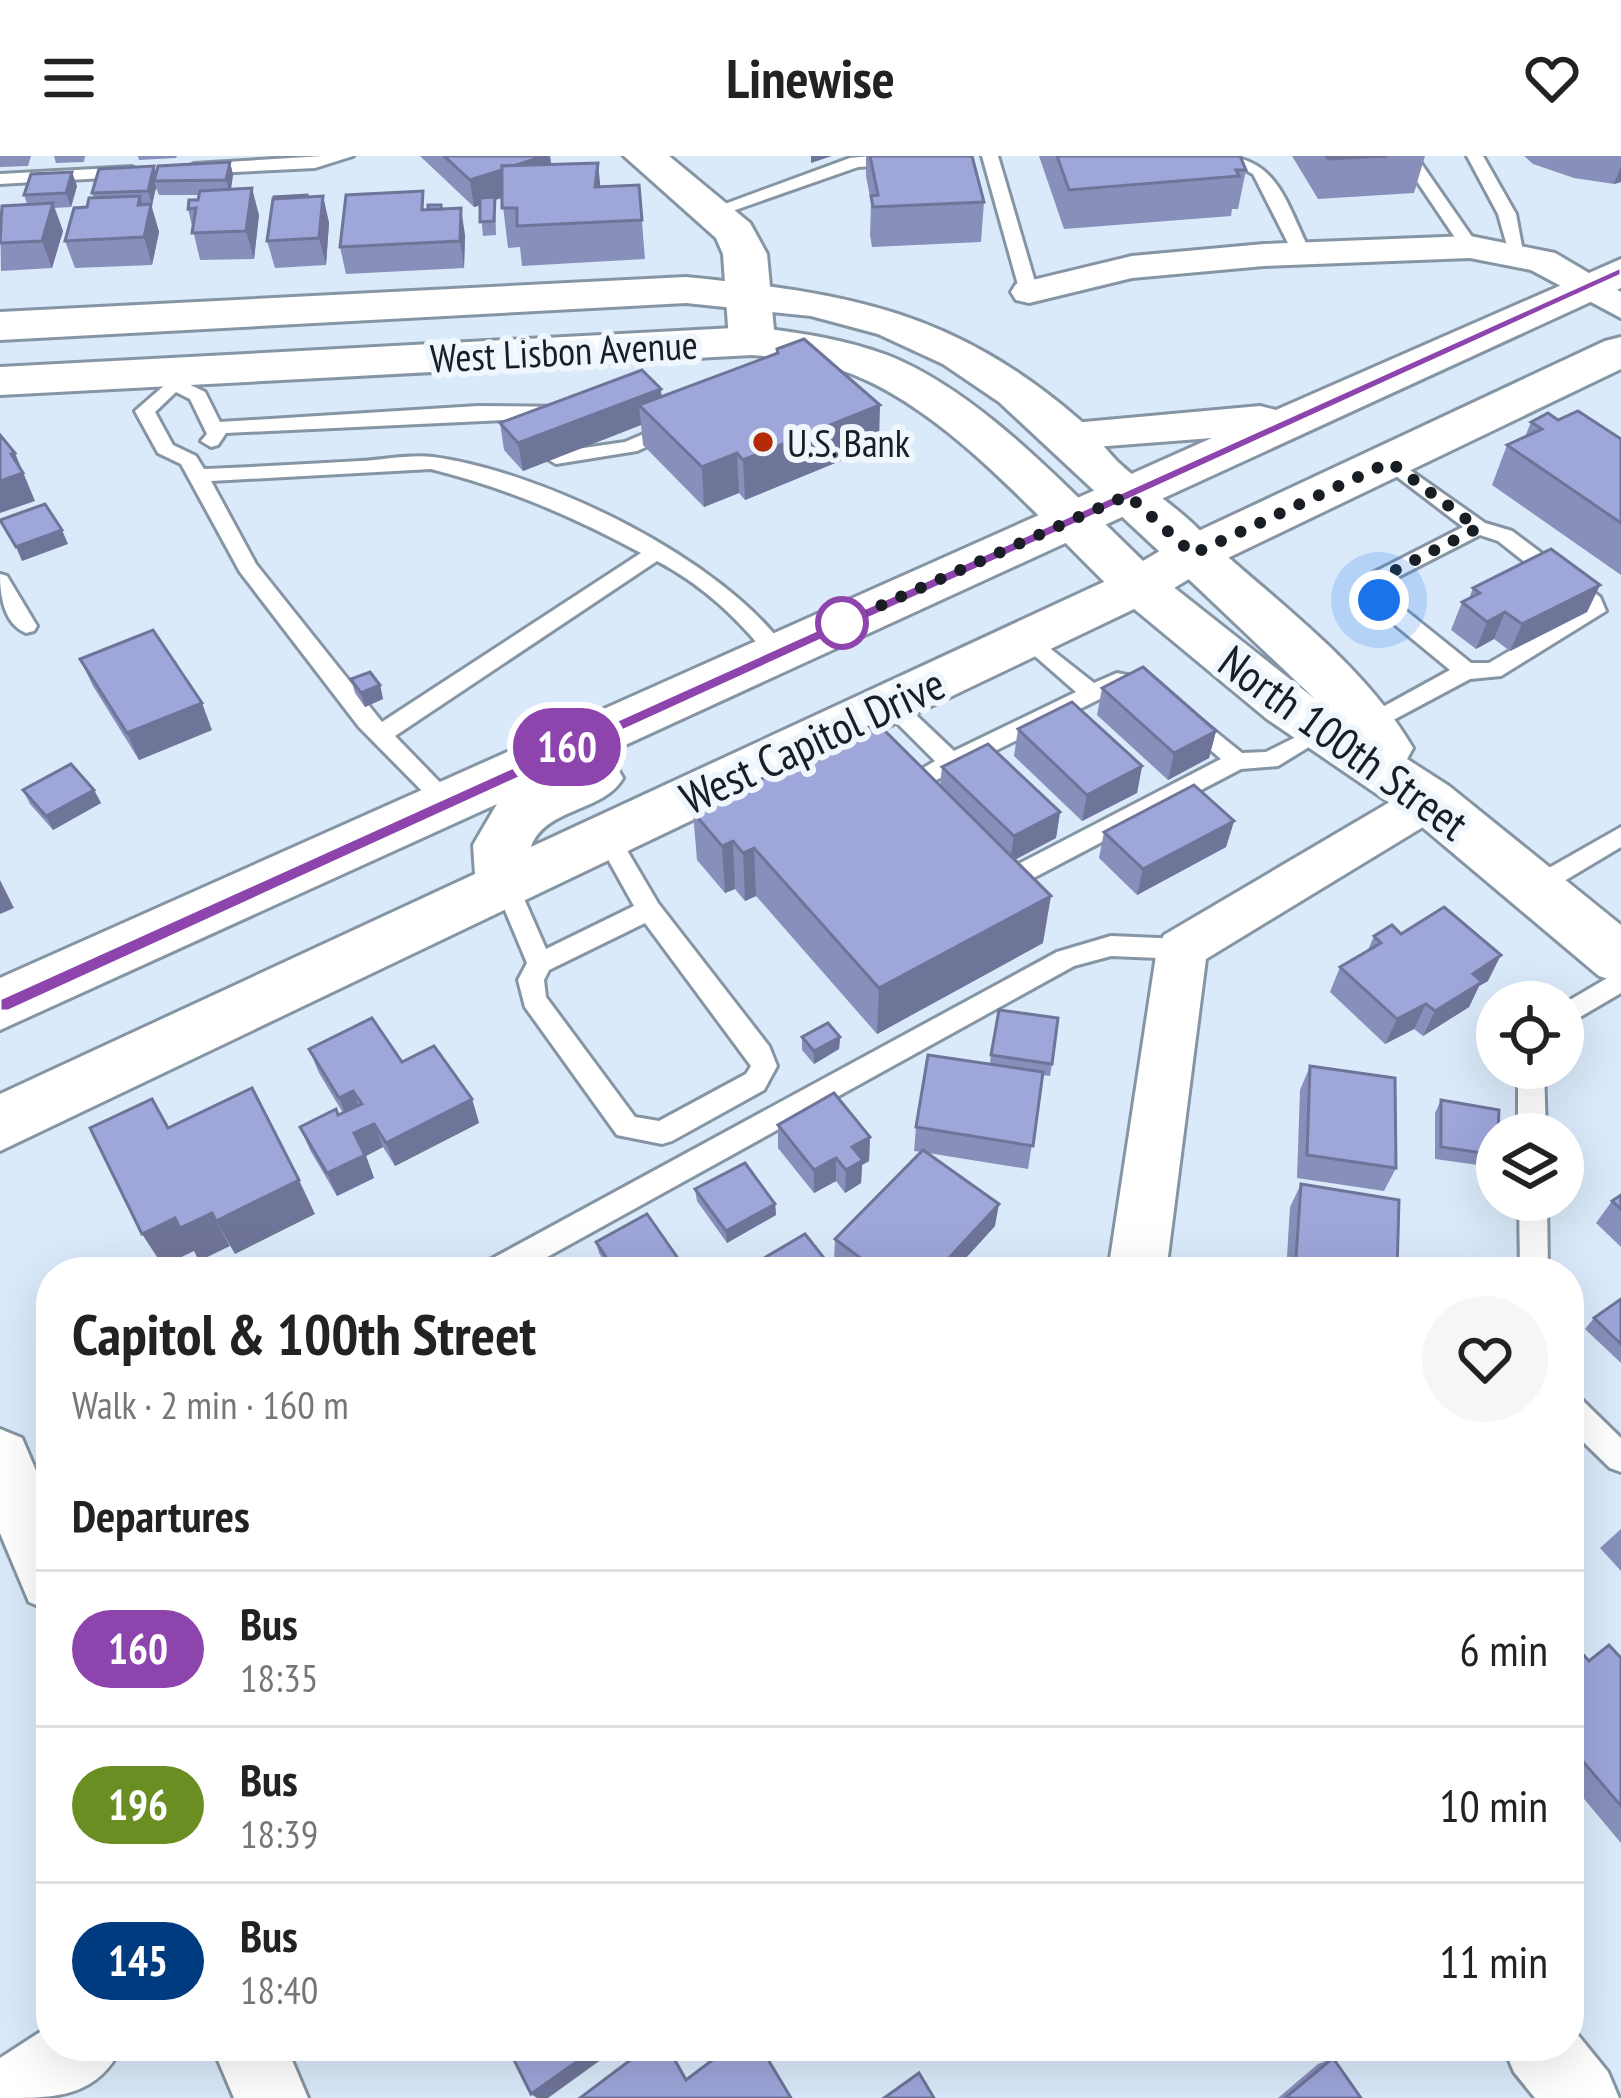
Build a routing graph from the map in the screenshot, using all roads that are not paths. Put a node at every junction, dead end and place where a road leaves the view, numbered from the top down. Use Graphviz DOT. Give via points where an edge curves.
graph roads {
  1 [pos="345,156"];
  2 [pos="644,156"];
  3 [pos="940,156"];
  4 [pos="990,156"];
  5 [pos="1226,156"];
  6 [pos="1408,156"];
  7 [pos="1475,156"];
  8 [pos="180,170"];
  9 [pos="158,171"];
  10 [pos="0,179"];
  11 [pos="712,212"];
  12 [pos="1470,247"];
  13 [pos="1302,253"];
  14 [pos="1518,253"];
  15 [pos="1610,289"];
  16 [pos="1029,292"];
  17 [pos="0,326"];
  18 [pos="751,330"];
  19 [pos="1621,351"];
  20 [pos="173,377"];
  21 [pos="0,382"];
  22 [pos="478,412"];
  23 [pos="586,415"];
  24 [pos="1300,418"];
  25 [pos="688,421"];
  26 [pos="214,428"];
  27 [pos="563,428"];
  28 [pos="505,434"];
  29 [pos="630,435"];
  30 [pos="1068,435"];
  31 [pos="539,437"];
  32 [pos="596,442"];
  33 [pos="565,454"];
  34 [pos="1390,462"];
  35 [pos="194,468"];
  36 [pos="1128,495"];
  37 [pos="1478,528"];
  38 [pos="1181,544"];
  39 [pos="656,553"];
  40 [pos="1105,554"];
  41 [pos="0,581"];
  42 [pos="26,626"];
  43 [pos="1028,638"];
  44 [pos="777,652"];
  45 [pos="1466,671"];
  46 [pos="1092,694"];
  47 [pos="667,702"];
  48 [pos="890,703"];
  49 [pos="1346,729"];
  50 [pos="833,730"];
  51 [pos="381,734"];
  52 [pos="1238,761"];
  53 [pos="952,763"];
  54 [pos="1430,801"];
  55 [pos="447,802"];
  56 [pos="942,816"];
  57 [pos="607,836"];
  58 [pos="1621,836"];
  59 [pos="974,848"];
  60 [pos="506,884"];
  61 [pos="1535,887"];
  62 [pos="649,910"];
  63 [pos="1182,949"];
  64 [pos="1621,959"];
  65 [pos="540,963"];
  66 [pos="1621,980"];
  67 [pos="1584,1004"];
  68 [pos="0,1005"];
  69 [pos="0,1124"];
  70 [pos="1533,1221"];
  71 [pos="521,1257"];
  72 [pos="1139,1257"];
  73 [pos="1534,1257"];
  74 [pos="1584,1422"];
  75 [pos="0,1458"];
  76 [pos="1621,1458"];
  77 [pos="32,1540"];
  78 [pos="62,2061"];
  79 [pos="256,2061"];
  80 [pos="1552,2061"];
  81 [pos="6,2098"];
  82 [pos="272,2098"];
  83 [pos="1582,2098"];
  1 -- 8 [label="lane"];
  2 -- 11 [label="main road"];
  3 -- 11 [label="lane" via="856,162"];
  4 -- 16 [label="lane"];
  5 -- 13 [label="lane" via="1260,171"];
  6 -- 12 [label="lane"];
  7 -- 14 [label="lane" via="1508,214"];
  9 -- 10 [label="lane"];
  11 -- 18 [label="main road" via="745,254"];
  12 -- 13 [label="street"];
  12 -- 14 [label="street"];
  13 -- 16 [label="street" via="1132,267"];
  14 -- 15 [label="street"];
  15 -- 24 [label="main road"];
  17 -- 18 [label="main road, West Lisbon Avenue" via="686,290"];
  18 -- 20 [label="main road, West Lisbon Avenue"];
  18 -- 30 [label="main road" via="812,303 894,324 959,354"];
  18 -- 40 [label="main road, West Lisbon Avenue" via="899,378 967,427"];
  19 -- 34 [label="main road, West Capitol Drive" via="1525,407"];
  20 -- 21 [label="main road, West Lisbon Avenue"];
  20 -- 26 [label="lane" via="198,395"];
  20 -- 35 [label="lane" via="145,412 165,449"];
  22 -- 23 [label="lane"];
  22 -- 26 [label="lane"];
  22 -- 27 [label="lane"];
  22 -- 28 [label="lane"];
  22 -- 31 [label="lane"];
  24 -- 30 [label="main road"];
  24 -- 36 [label="main road"];
  24 -- 38 [label="main road" via="1299,449"];
  25 -- 29 [label="lane"];
  26 -- 35 [label="lane"];
  29 -- 32 [label="lane"];
  29 -- 33 [label="lane"];
  30 -- 36 [label="main road"];
  34 -- 37 [label="lane"];
  34 -- 38 [label="main road, West Capitol Drive"];
  35 -- 39 [label="lane" via="430,463 572,507"];
  35 -- 51 [label="lane" via="247,567"];
  36 -- 38 [label="main road"];
  36 -- 40 [label="main road"];
  37 -- 45 [label="lane" via="1380,578 1375,588 1379,600"];
  37 -- 45 [label="lane" via="1505,536 1595,611 1492,671"];
  38 -- 40 [label="main road, West Capitol Drive"];
  38 -- 49 [label="main road" via="1328,678"];
  39 -- 44 [label="lane" via="700,575"];
  39 -- 51 [label="lane"];
  40 -- 43 [label="main road, West Capitol Drive"];
  40 -- 44 [label="main road, West Capitol Drive"];
  40 -- 49 [label="main road, North 100th Street" via="1286,706"];
  40 -- 50 [label="main road" via="950,634"];
  41 -- 42 [label="lane"];
  43 -- 46 [label="lane"];
  43 -- 48 [label="main road, West Capitol Drive"];
  44 -- 47 [label="main road, West Capitol Drive"];
  45 -- 49 [label="lane"];
  46 -- 52 [label="lane" via="1117,681 1169,706"];
  46 -- 53 [label="lane" via="1072,714 992,755"];
  47 -- 55 [label="main road, West Capitol Drive"];
  47 -- 60 [label="main road" via="649,751 511,827 502,842"];
  48 -- 50 [label="main road, West Capitol Drive"];
  48 -- 53 [label="lane"];
  49 -- 52 [label="lane" via="1270,760"];
  49 -- 54 [label="main road, North 100th Street"];
  50 -- 57 [label="main road, West Capitol Drive"];
  51 -- 55 [label="lane"];
  52 -- 59 [label="lane" via="1157,791 1007,881"];
  53 -- 56 [label="lane" via="910,783"];
  54 -- 61 [label="main road, North 100th Street"];
  54 -- 63 [label="street"];
  55 -- 68 [label="main road, West Capitol Drive"];
  57 -- 60 [label="main road, West Capitol Drive"];
  57 -- 62 [label="lane"];
  58 -- 61 [label="lane"];
  60 -- 65 [label="lane"];
  60 -- 69 [label="main road, West Capitol Drive"];
  61 -- 64 [label="main road, North 100th Street"];
  62 -- 65 [label="lane"];
  62 -- 65 [label="lane" via="764,1066 755,1082 662,1132 627,1127 534,1000 531,980"];
  63 -- 71 [label="lane" via="1111,946 1066,959"];
  63 -- 72 [label="street"];
  66 -- 67 [label="lane"];
  70 -- 73 [label="lane"];
  74 -- 76 [label="lane"];
  75 -- 77 [label="street"];
  78 -- 81 [label="street"];
  79 -- 82 [label="street"];
  80 -- 83 [label="street"];
}
